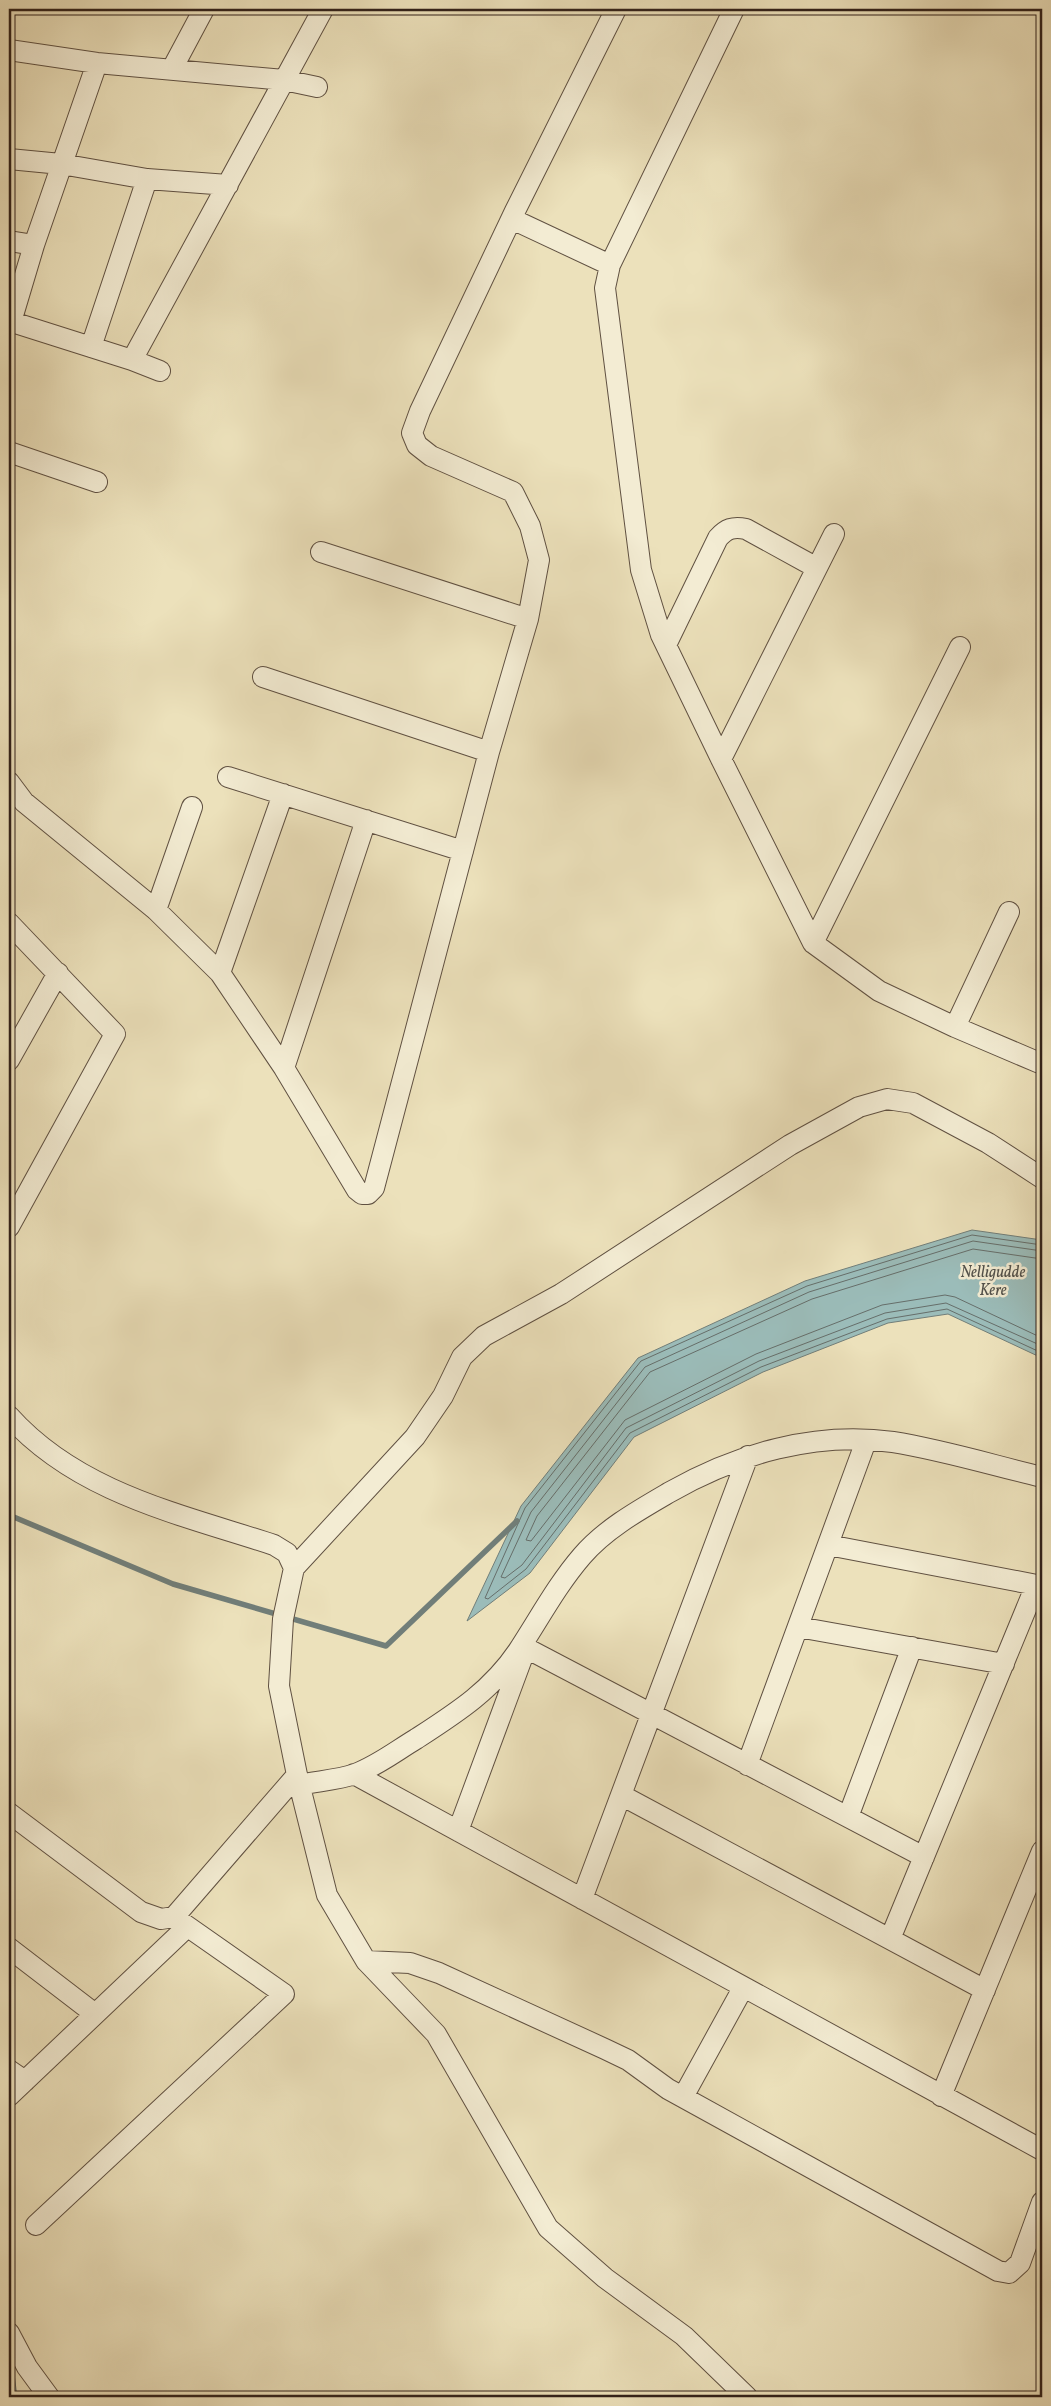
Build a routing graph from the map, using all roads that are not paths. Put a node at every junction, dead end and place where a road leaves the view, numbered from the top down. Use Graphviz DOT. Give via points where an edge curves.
graph roads {
  1 [pos="204,9"];
  2 [pos="323,9"];
  3 [pos="616,9"];
  4 [pos="734,9"];
  5 [pos="9,50"];
  6 [pos="98,63"];
  7 [pos="172,69"];
  8 [pos="284,80"];
  9 [pos="317,87"];
  10 [pos="9,159"];
  11 [pos="61,164"];
  12 [pos="147,179"];
  13 [pos="228,185"];
  14 [pos="512,219"];
  15 [pos="9,241"];
  16 [pos="34,245"];
  17 [pos="610,265"];
  18 [pos="10,322"];
  19 [pos="91,347"];
  20 [pos="132,360"];
  21 [pos="160,371"];
  22 [pos="9,452"];
  23 [pos="97,482"];
  24 [pos="834,534"];
  25 [pos="321,552"];
  26 [pos="817,568"];
  27 [pos="528,619"];
  28 [pos="666,645"];
  29 [pos="960,648"];
  30 [pos="263,678"];
  31 [pos="489,752"];
  32 [pos="721,760"];
  33 [pos="228,777"];
  34 [pos="9,782"];
  35 [pos="283,794"];
  36 [pos="192,807"];
  37 [pos="366,820"];
  38 [pos="463,851"];
  39 [pos="156,910"];
  40 [pos="1009,912"];
  41 [pos="9,923"];
  42 [pos="813,943"];
  43 [pos="58,973"];
  44 [pos="220,973"];
  45 [pos="955,1027"];
  46 [pos="9,1060"];
  47 [pos="1042,1064"];
  48 [pos="284,1068"];
  49 [pos="1042,1178"];
  50 [pos="9,1227"];
  51 [pos="9,1416"];
  52 [pos="866,1441"];
  53 [pos="748,1456"];
  54 [pos="1042,1477"];
  55 [pos="828,1545"];
  56 [pos="294,1568"];
  57 [pos="1039,1585"];
  58 [pos="538,1618"];
  59 [pos="798,1627"];
  60 [pos="912,1647"];
  61 [pos="526,1648"];
  62 [pos="1004,1664"];
  63 [pos="651,1714"];
  64 [pos="747,1765"];
  65 [pos="354,1774"];
  66 [pos="298,1780"];
  67 [pos="621,1795"];
  68 [pos="9,1813"];
  69 [pos="848,1817"];
  70 [pos="458,1831"];
  71 [pos="1042,1851"];
  72 [pos="924,1857"];
  73 [pos="582,1899"];
  74 [pos="180,1922"];
  75 [pos="890,1939"];
  76 [pos="9,1948"];
  77 [pos="366,1961"];
  78 [pos="743,1988"];
  79 [pos="985,1990"];
  80 [pos="95,2014"];
  81 [pos="17,2076"];
  82 [pos="9,2096"];
  83 [pos="941,2096"];
  84 [pos="683,2097"];
  85 [pos="1042,2150"];
  86 [pos="1042,2202"];
  87 [pos="36,2226"];
  88 [pos="9,2333"];
  89 [pos="27,2367"];
  90 [pos="34,2397"];
  91 [pos="49,2397"];
  92 [pos="747,2397"];
  1 -- 7 [label="street"];
  2 -- 8 [label="street"];
  3 -- 14 [label="street"];
  4 -- 17 [label="street"];
  5 -- 6 [label="street"];
  6 -- 7 [label="street"];
  6 -- 11 [label="street"];
  7 -- 8 [label="street"];
  8 -- 9 [label="street"];
  8 -- 13 [label="street"];
  10 -- 11 [label="street"];
  11 -- 12 [label="street"];
  11 -- 16 [label="street"];
  12 -- 13 [label="street"];
  12 -- 19 [label="street"];
  13 -- 20 [label="street"];
  14 -- 17 [label="street"];
  14 -- 27 [label="street" via="412,433 417,445 431,456 513,492 530,526 538,560"];
  15 -- 16 [label="street"];
  16 -- 18 [label="street"];
  17 -- 28 [label="street" via="605,288 641,570"];
  18 -- 19 [label="street"];
  19 -- 20 [label="street"];
  20 -- 21 [label="street"];
  22 -- 23 [label="street"];
  24 -- 26 [label="street"];
  25 -- 27 [label="street"];
  26 -- 28 [label="street" via="746,529 736,527 724,531"];
  26 -- 32 [label="street"];
  27 -- 31 [label="street"];
  28 -- 32 [label="street"];
  29 -- 42 [label="street"];
  30 -- 31 [label="street"];
  31 -- 38 [label="street"];
  32 -- 42 [label="street"];
  33 -- 35 [label="street"];
  34 -- 39 [label="street" via="24,802"];
  35 -- 37 [label="street"];
  35 -- 44 [label="street"];
  36 -- 39 [label="street"];
  37 -- 38 [label="street"];
  37 -- 48 [label="street"];
  38 -- 48 [label="street" via="374,1188 368,1194 357,1190"];
  39 -- 44 [label="street"];
  40 -- 45 [label="street"];
  41 -- 43 [label="street"];
  42 -- 45 [label="street" via="879,991"];
  43 -- 46 [label="street"];
  43 -- 50 [label="street" via="115,1034"];
  44 -- 48 [label="street"];
  45 -- 47 [label="street"];
  49 -- 56 [label="street" via="988,1143 913,1103 887,1099 859,1107 790,1145 561,1294 484,1336 462,1357 444,1396 415,1437"];
  51 -- 56 [label="street" via="66,1466 124,1496 274,1545 287,1553"];
  52 -- 53 [label="street" via="800,1444"];
  52 -- 54 [label="street" via="945,1452"];
  52 -- 55 [label="street"];
  53 -- 58 [label="street" via="691,1480 611,1529 583,1555"];
  53 -- 63 [label="street"];
  55 -- 57 [label="street"];
  55 -- 59 [label="street"];
  56 -- 66 [label="street" via="283,1619 279,1686"];
  57 -- 62 [label="street"];
  58 -- 61 [label="street"];
  58 -- 65 [label="street" via="517,1652 473,1702 382,1761"];
  59 -- 60 [label="street"];
  59 -- 64 [label="street"];
  60 -- 62 [label="street"];
  60 -- 69 [label="street"];
  61 -- 63 [label="street"];
  61 -- 70 [label="street"];
  62 -- 72 [label="street"];
  63 -- 64 [label="street"];
  63 -- 67 [label="street"];
  64 -- 69 [label="street"];
  65 -- 66 [label="street"];
  65 -- 70 [label="street"];
  66 -- 74 [label="street"];
  66 -- 77 [label="street" via="327,1895"];
  67 -- 73 [label="street"];
  67 -- 75 [label="street"];
  68 -- 74 [label="street" via="141,1912"];
  69 -- 72 [label="street"];
  70 -- 73 [label="street"];
  71 -- 79 [label="street"];
  72 -- 75 [label="street"];
  73 -- 78 [label="street"];
  74 -- 80 [label="street"];
  74 -- 87 [label="street" via="284,1994"];
  75 -- 79 [label="street"];
  76 -- 80 [label="street"];
  77 -- 84 [label="street" via="410,1963 439,1974 628,2060"];
  77 -- 92 [label="street" via="436,2034 548,2228 605,2278 684,2336"];
  78 -- 83 [label="street"];
  78 -- 84 [label="street"];
  79 -- 83 [label="street"];
  80 -- 81 [label="street"];
  81 -- 82 [label="street"];
  83 -- 85 [label="street"];
  84 -- 86 [label="street" via="998,2271 1009,2273 1020,2263"];
  88 -- 89 [label="street"];
  89 -- 90 [label="street"];
  89 -- 91 [label="street"];
}
